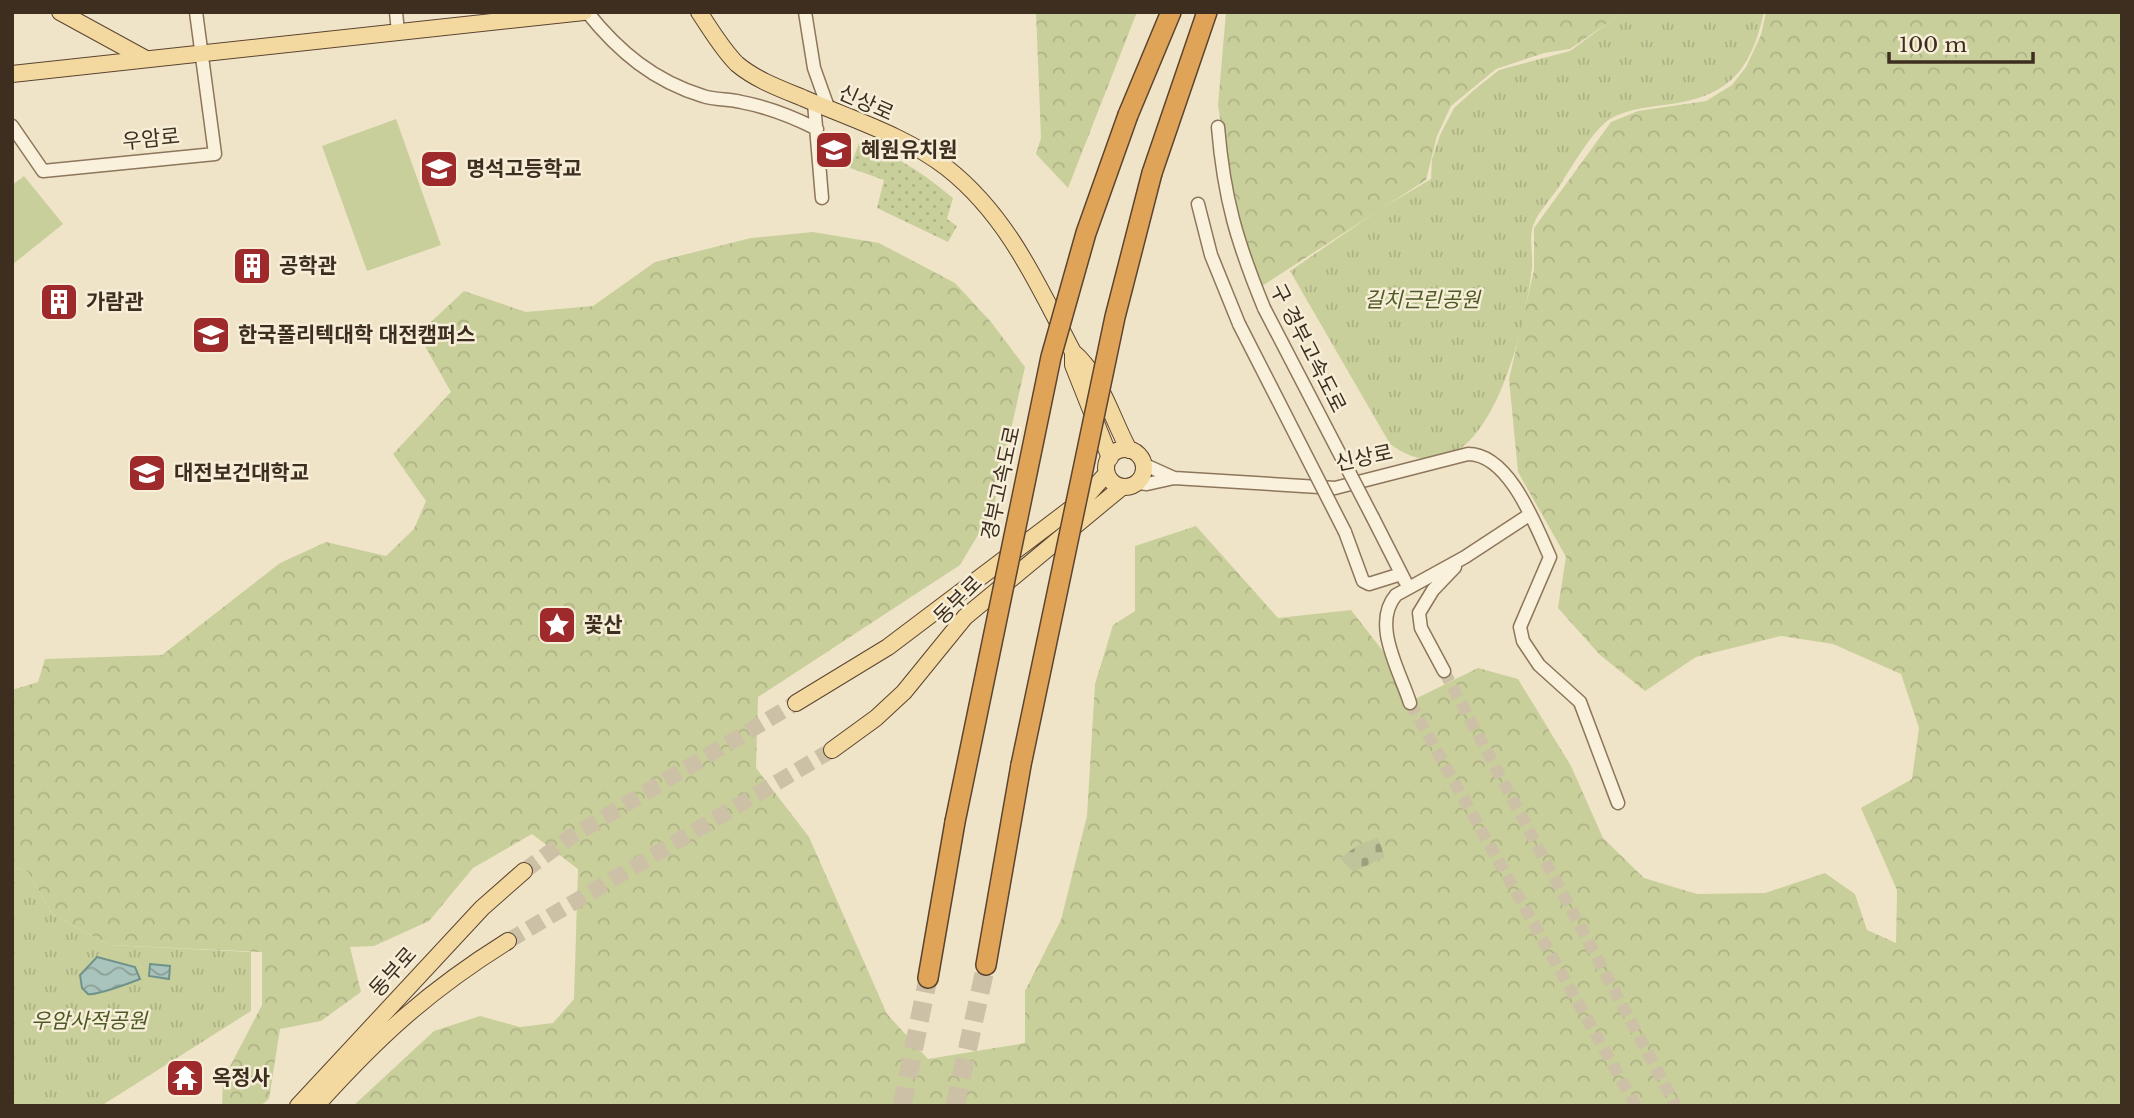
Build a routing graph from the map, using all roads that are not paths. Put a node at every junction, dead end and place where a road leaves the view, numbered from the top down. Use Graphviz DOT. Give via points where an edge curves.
graph roads {
  1 [pos="60,12"];
  2 [pos="196,12"];
  3 [pos="396,12"];
  4 [pos="586,12"];
  5 [pos="699,12"];
  6 [pos="805,12"];
  7 [pos="1171,12"];
  8 [pos="1207,12"];
  9 [pos="494,17"];
  10 [pos="398,32"];
  11 [pos="203,54"];
  12 [pos="146,59"];
  13 [pos="12,74"];
  14 [pos="822,106"];
  15 [pos="12,126"];
  16 [pos="1218,127"];
  17 [pos="817,128"];
  18 [pos="822,198"];
  19 [pos="1198,204"];
  20 [pos="1073,352"];
  21 [pos="1129,450"];
  22 [pos="1143,464"];
  23 [pos="1108,466"];
  24 [pos="1174,478"];
  25 [pos="1129,485"];
  26 [pos="1529,515"];
  27 [pos="1465,557"];
  28 [pos="1401,574"];
  29 [pos="1408,588"];
  30 [pos="1444,671"];
  31 [pos="1410,703"];
  32 [pos="796,704"];
  33 [pos="832,750"];
  34 [pos="1618,803"];
  35 [pos="524,871"];
  36 [pos="508,941"];
  37 [pos="986,965"];
  38 [pos="928,978"];
  39 [pos="298,1106"];
  40 [pos="316,1106"];
  1 -- 12 [label="main road"];
  2 -- 11 [label="street, 우암로"];
  3 -- 10 [label="street"];
  4 -- 9 [label="main road"];
  4 -- 17 [label="street" via="629,58 661,79 705,97 789,114"];
  5 -- 14 [label="main road, 신상로" via="739,65"];
  6 -- 14 [label="street"];
  7 -- 38 [label="highway, 경부고속도로, bridge" via="1086,233 1051,357 955,821"];
  8 -- 37 [label="highway, bridge" via="1152,173 1115,317 1021,765"];
  9 -- 10 [label="main road"];
  10 -- 11 [label="main road"];
  11 -- 12 [label="main road"];
  11 -- 15 [label="street, 우암로" via="215,154 43,171"];
  12 -- 13 [label="main road"];
  14 -- 17 [label="street"];
  14 -- 20 [label="main road, 신상로" via="917,149 978,195 1009,232"];
  16 -- 28 [label="street, 구 경부고속도로, bridge" via="1222,180 1235,233 1264,308"];
  17 -- 18 [label="street"];
  19 -- 28 [label="street, bridge" via="1239,324 1345,532 1363,581 1369,584"];
  20 -- 21 [label="main road" via="1092,376"];
  20 -- 23 [label="main road" via="1073,365"];
  21 -- 22 [label="main road"];
  21 -- 23 [label="main road" via="1118,451"];
  22 -- 24 [label="street"];
  22 -- 25 [label="main road" via="1143,475"];
  23 -- 25 [label="main road" via="1112,482"];
  23 -- 32 [label="main road, 동부로" via="1085,498 888,647"];
  24 -- 25 [label="street"];
  24 -- 26 [label="street, 신상로" via="1335,488 1481,454 1507,475"];
  25 -- 33 [label="main road, 동부로" via="965,617 904,692"];
  26 -- 27 [label="street"];
  26 -- 34 [label="street, 신상로" via="1550,557 1520,627 1523,641 1539,665 1580,702"];
  27 -- 29 [label="street"];
  27 -- 30 [label="street" via="1433,590 1419,613"];
  28 -- 29 [label="street, 구 경부고속도로"];
  29 -- 31 [label="street" via="1388,605 1384,624"];
  35 -- 39 [label="main road, 동부로" via="456,935"];
  36 -- 40 [label="main road, 동부로" via="421,1000"];
}
